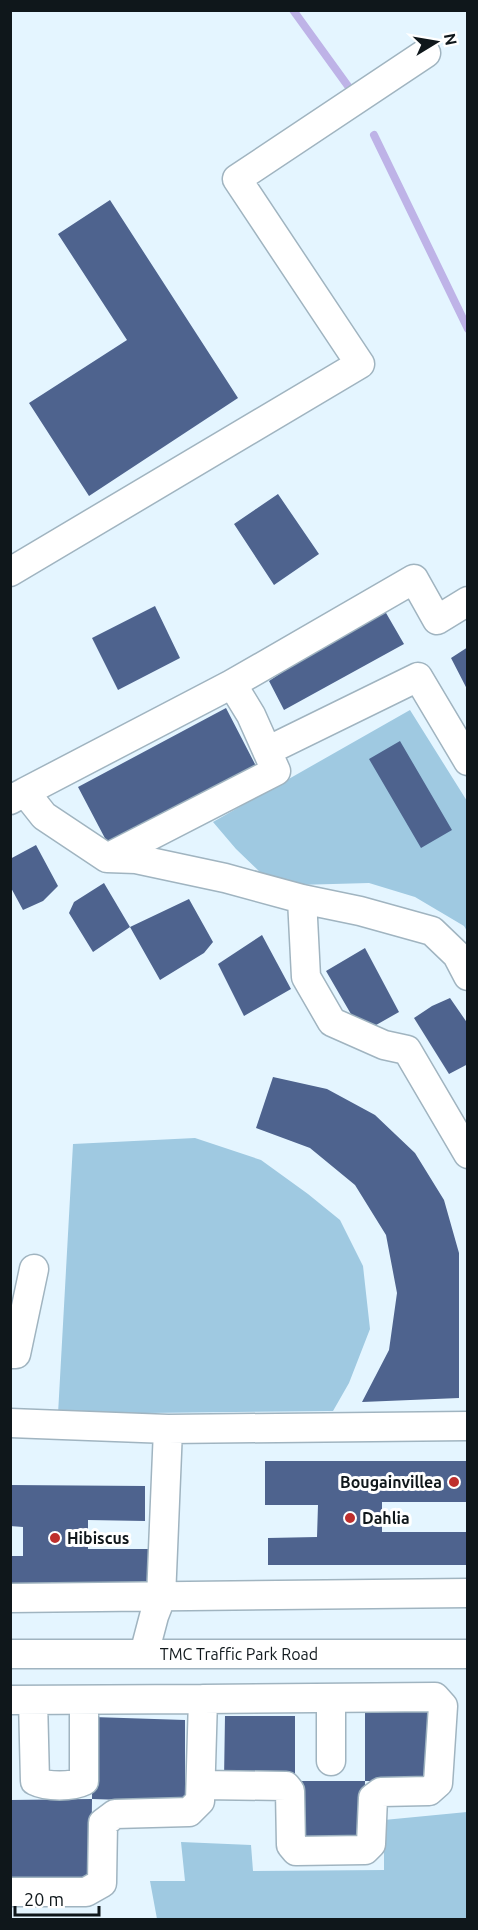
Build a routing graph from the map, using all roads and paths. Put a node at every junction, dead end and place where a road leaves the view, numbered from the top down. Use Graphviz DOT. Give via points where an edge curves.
graph roads {
  1 [pos="426,53"];
  2 [pos="10,572"];
  3 [pos="468,601"];
  4 [pos="232,684"];
  5 [pos="267,751"];
  6 [pos="465,751"];
  7 [pos="18,796"];
  8 [pos="107,858"];
  9 [pos="302,899"];
  10 [pos="468,976"];
  11 [pos="468,1154"];
  12 [pos="34,1269"];
  13 [pos="10,1354"];
  14 [pos="10,1423"];
  15 [pos="468,1426"];
  16 [pos="168,1429"];
  17 [pos="468,1593"];
  18 [pos="10,1598"];
  19 [pos="161,1598"];
  20 [pos="10,1654"];
  21 [pos="144,1654"];
  22 [pos="468,1654"];
  23 [pos="331,1698"];
  24 [pos="203,1699"];
  25 [pos="22,1700"];
  26 [pos="84,1700"];
  27 [pos="331,1761"];
  28 [pos="201,1785"];
  29 [pos="10,1892"];
  1 -- 2 [label="street" via="237,179 360,364"];
  3 -- 4 [label="street" via="437,620 414,579"];
  4 -- 5 [label="street"];
  4 -- 7 [label="street"];
  5 -- 6 [label="street" via="418,677"];
  5 -- 8 [label="street" via="276,771"];
  7 -- 8 [label="street"];
  8 -- 9 [label="street" via="136,859"];
  9 -- 10 [label="street" via="432,932 457,955"];
  9 -- 11 [label="street" via="306,977 332,1022 384,1045 407,1050"];
  12 -- 13 [label="street" via="16,1353"];
  14 -- 16 [label="street"];
  15 -- 16 [label="street"];
  16 -- 19 [label="street"];
  17 -- 19 [label="street"];
  18 -- 19 [label="street"];
  19 -- 21 [label="street"];
  20 -- 21 [label="street, TMC Traffic Park Road"];
  21 -- 22 [label="street, TMC Traffic Park Road"];
  23 -- 24 [label="street"];
  23 -- 27 [label="street"];
  23 -- 28 [label="street" via="435,1696 443,1706 438,1783 429,1791 381,1792 373,1798 370,1844 365,1850 296,1851 291,1845 290,1791 286,1786"];
  24 -- 26 [label="street"];
  24 -- 28 [label="street"];
  25 -- 26 [label="street"];
  25 -- 26 [label="street" via="35,1781 77,1784 84,1780"];
  28 -- 29 [label="street" via="200,1801 189,1812 115,1814 103,1823 102,1883 86,1892"];
}
